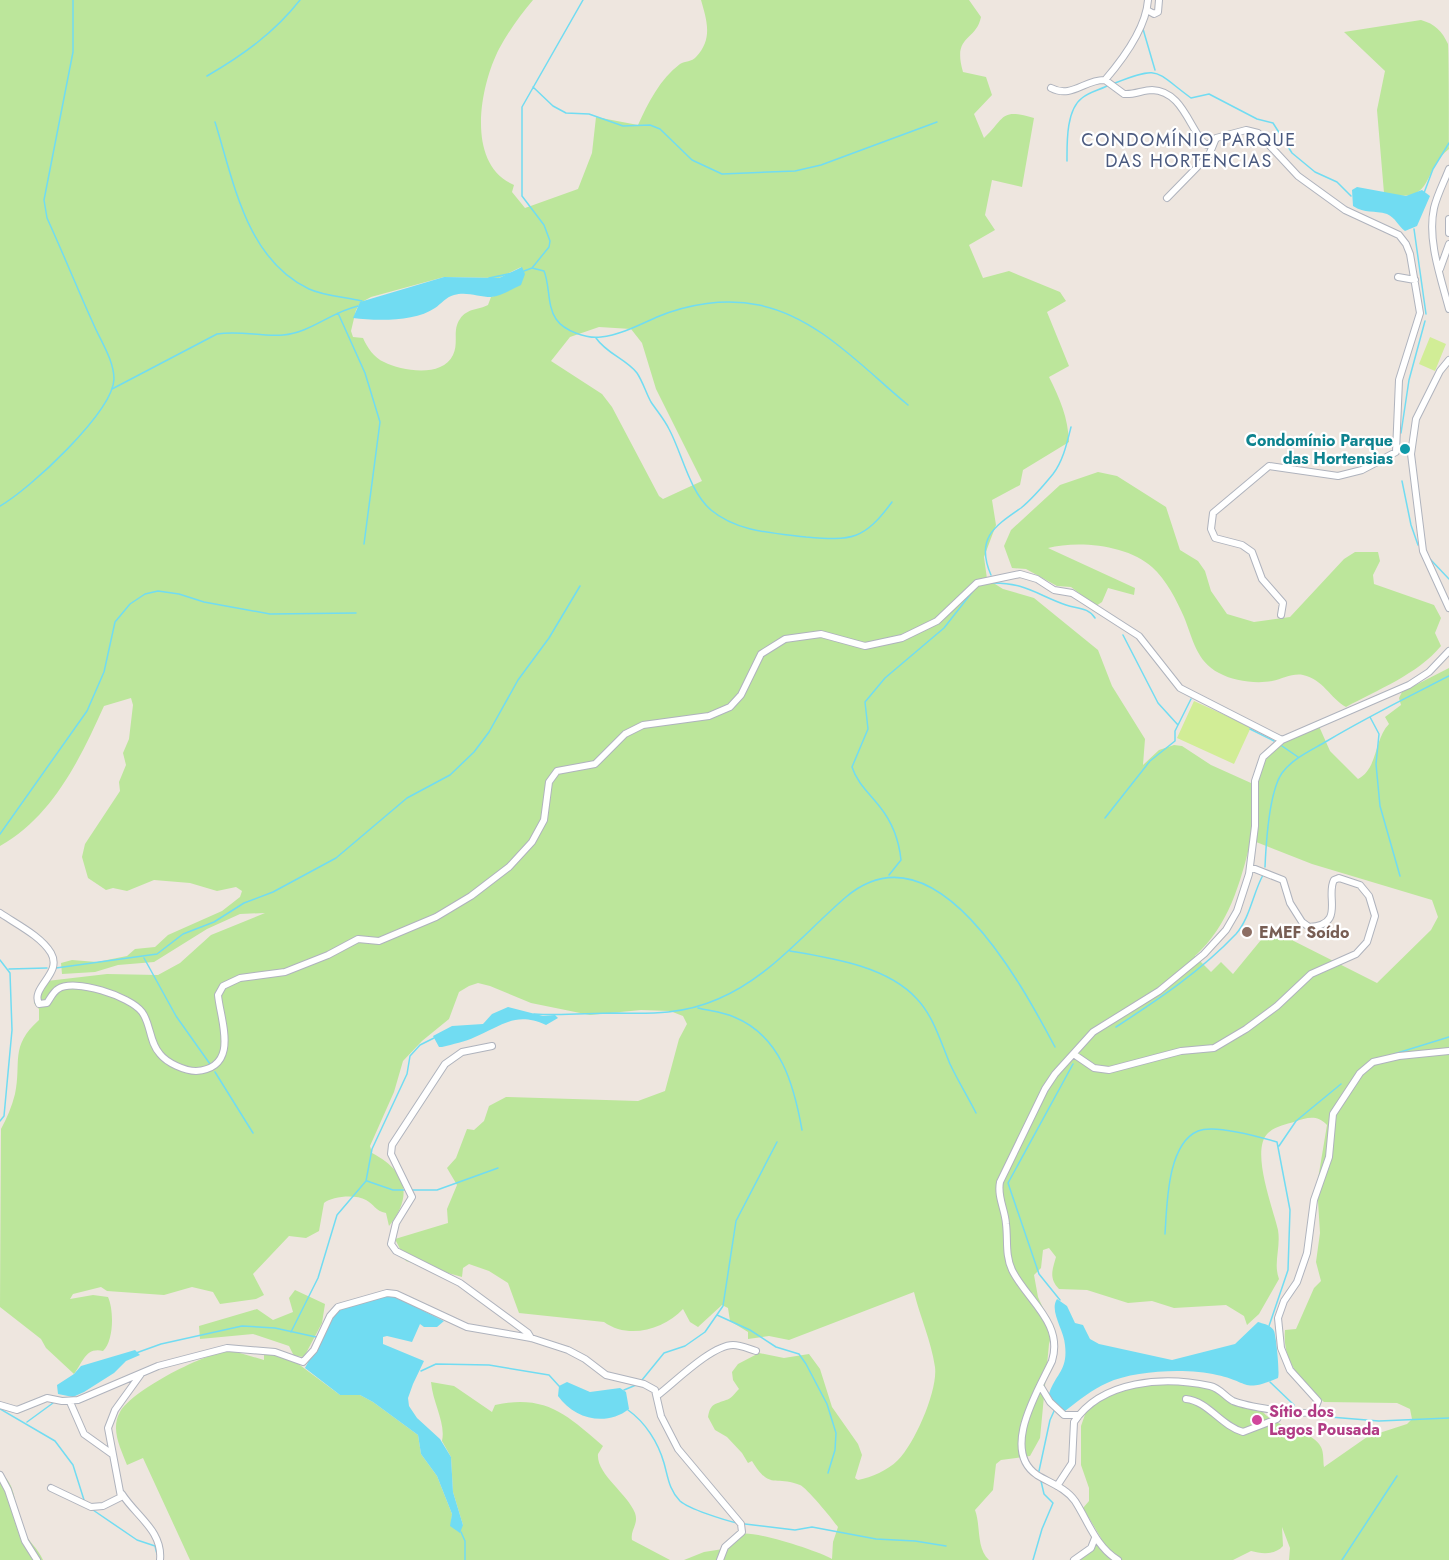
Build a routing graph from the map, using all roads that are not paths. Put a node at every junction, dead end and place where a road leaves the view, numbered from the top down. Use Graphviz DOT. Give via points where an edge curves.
graph roads {
  1 [pos="1148,0"];
  2 [pos="1159,0"];
  3 [pos="1148,10"];
  4 [pos="1105,80"];
  5 [pos="1051,88"];
  6 [pos="1216,138"];
  7 [pos="1449,169"];
  8 [pos="1167,198"];
  9 [pos="1449,219"];
  10 [pos="1449,233"];
  11 [pos="1449,244"];
  12 [pos="1440,270"];
  13 [pos="1398,278"];
  14 [pos="1414,279"];
  15 [pos="1449,309"];
  16 [pos="1449,360"];
  17 [pos="1413,446"];
  18 [pos="1397,447"];
  19 [pos="1412,454"];
  20 [pos="1449,608"];
  21 [pos="1281,615"];
  22 [pos="1449,651"];
  23 [pos="1282,740"];
  24 [pos="1250,867"];
  25 [pos="0,913"];
  26 [pos="492,1046"];
  27 [pos="1449,1051"];
  28 [pos="1075,1055"];
  29 [pos="531,1338"];
  30 [pos="756,1351"];
  31 [pos="142,1373"];
  32 [pos="1041,1387"];
  33 [pos="658,1395"];
  34 [pos="1186,1399"];
  35 [pos="70,1402"];
  36 [pos="0,1405"];
  37 [pos="1283,1409"];
  38 [pos="1079,1415"];
  39 [pos="112,1454"];
  40 [pos="0,1475"];
  41 [pos="1058,1486"];
  42 [pos="51,1488"];
  43 [pos="122,1494"];
  44 [pos="1095,1538"];
  45 [pos="37,1560"];
  46 [pos="160,1560"];
  47 [pos="720,1560"];
  48 [pos="1074,1560"];
  49 [pos="1118,1560"];
  1 -- 3 [label="street"];
  2 -- 3 [label="street" via="1158,12"];
  3 -- 4 [label="street"];
  4 -- 5 [label="street" via="1067,92"];
  4 -- 6 [label="street" via="1124,94 1155,90 1168,95 1184,110 1203,142 1208,145"];
  6 -- 8 [label="street" via="1209,155"];
  6 -- 14 [label="street" via="1246,130 1258,133 1298,176 1345,210 1399,235 1410,254"];
  7 -- 12 [label="street" via="1433,210 1433,244"];
  9 -- 10 [label="street"];
  11 -- 12 [label="street"];
  12 -- 15 [label="street"];
  13 -- 14 [label="street"];
  14 -- 18 [label="street" via="1420,313 1399,380"];
  16 -- 17 [label="street" via="1416,419"];
  17 -- 18 [label="street"];
  17 -- 19 [label="street"];
  18 -- 19 [label="street"];
  18 -- 21 [label="street" via="1390,456 1362,470 1338,476 1269,466 1213,513 1211,530 1215,538 1242,544 1252,552 1262,579 1283,603"];
  19 -- 20 [label="street" via="1423,551"];
  22 -- 23 [label="street" via="1429,672 1409,685"];
  23 -- 24 [label="street" via="1263,757 1256,774 1256,826"];
  23 -- 25 [label="street" via="1180,688 1139,636 1075,594 1053,590 1027,575 1008,575 977,583 937,621 902,638 865,646 821,634 780,642 761,654 741,695 730,707 708,716 643,725 625,734 595,764 557,771 549,782 544,820 532,842 509,867 457,905 379,941 354,940 336,952 285,972 247,976 224,986 218,996 225,1023 221,1056 201,1070 183,1068 160,1055 146,1018 123,997 100,990 64,987 46,1004 39,1004 38,994 54,967 52,954"];
  24 -- 28 [label="street" via="1237,910 1218,940 1159,991 1093,1032"];
  24 -- 28 [label="street" via="1283,880 1289,901 1309,927 1330,916 1334,880 1360,885 1367,891 1374,910 1367,942 1356,954 1311,974 1270,1012 1218,1047 1181,1051 1103,1071"];
  26 -- 29 [label="street" via="462,1052 445,1064 392,1145 391,1154 412,1197 396,1223 391,1244 396,1251 460,1283"];
  27 -- 37 [label="street" via="1373,1062 1360,1073 1333,1114 1329,1157 1314,1200 1307,1252 1278,1318 1281,1348 1290,1370 1318,1403 1307,1414"];
  28 -- 32 [label="street" via="1045,1089 999,1188 1008,1260 1017,1279 1042,1311 1052,1335 1054,1356"];
  29 -- 31 [label="street" via="467,1327 407,1298 387,1293 338,1307 303,1362 275,1352 227,1348"];
  29 -- 33 [label="street" via="576,1354 606,1375 644,1384"];
  30 -- 33 [label="street" via="735,1345 724,1347"];
  31 -- 35 [label="street"];
  31 -- 39 [label="street" via="111,1419 108,1428"];
  32 -- 38 [label="street" via="1064,1415"];
  32 -- 41 [label="street" via="1020,1439 1022,1452 1031,1469"];
  33 -- 47 [label="street" via="661,1416 678,1449 741,1524 742,1532 725,1547"];
  34 -- 37 [label="street" via="1199,1401 1226,1425 1243,1432 1277,1419"];
  35 -- 36 [label="street" via="47,1398 17,1410"];
  35 -- 39 [label="street" via="84,1434"];
  37 -- 38 [label="street" via="1235,1402 1211,1386 1151,1383 1110,1391"];
  38 -- 41 [label="street" via="1072,1426 1072,1463"];
  39 -- 43 [label="street"];
  40 -- 45 [label="street" via="25,1541"];
  41 -- 44 [label="street" via="1074,1499"];
  42 -- 43 [label="street" via="97,1508 119,1500"];
  43 -- 46 [label="street" via="155,1535"];
  44 -- 48 [label="street" via="1091,1548"];
  44 -- 49 [label="street"];
}
